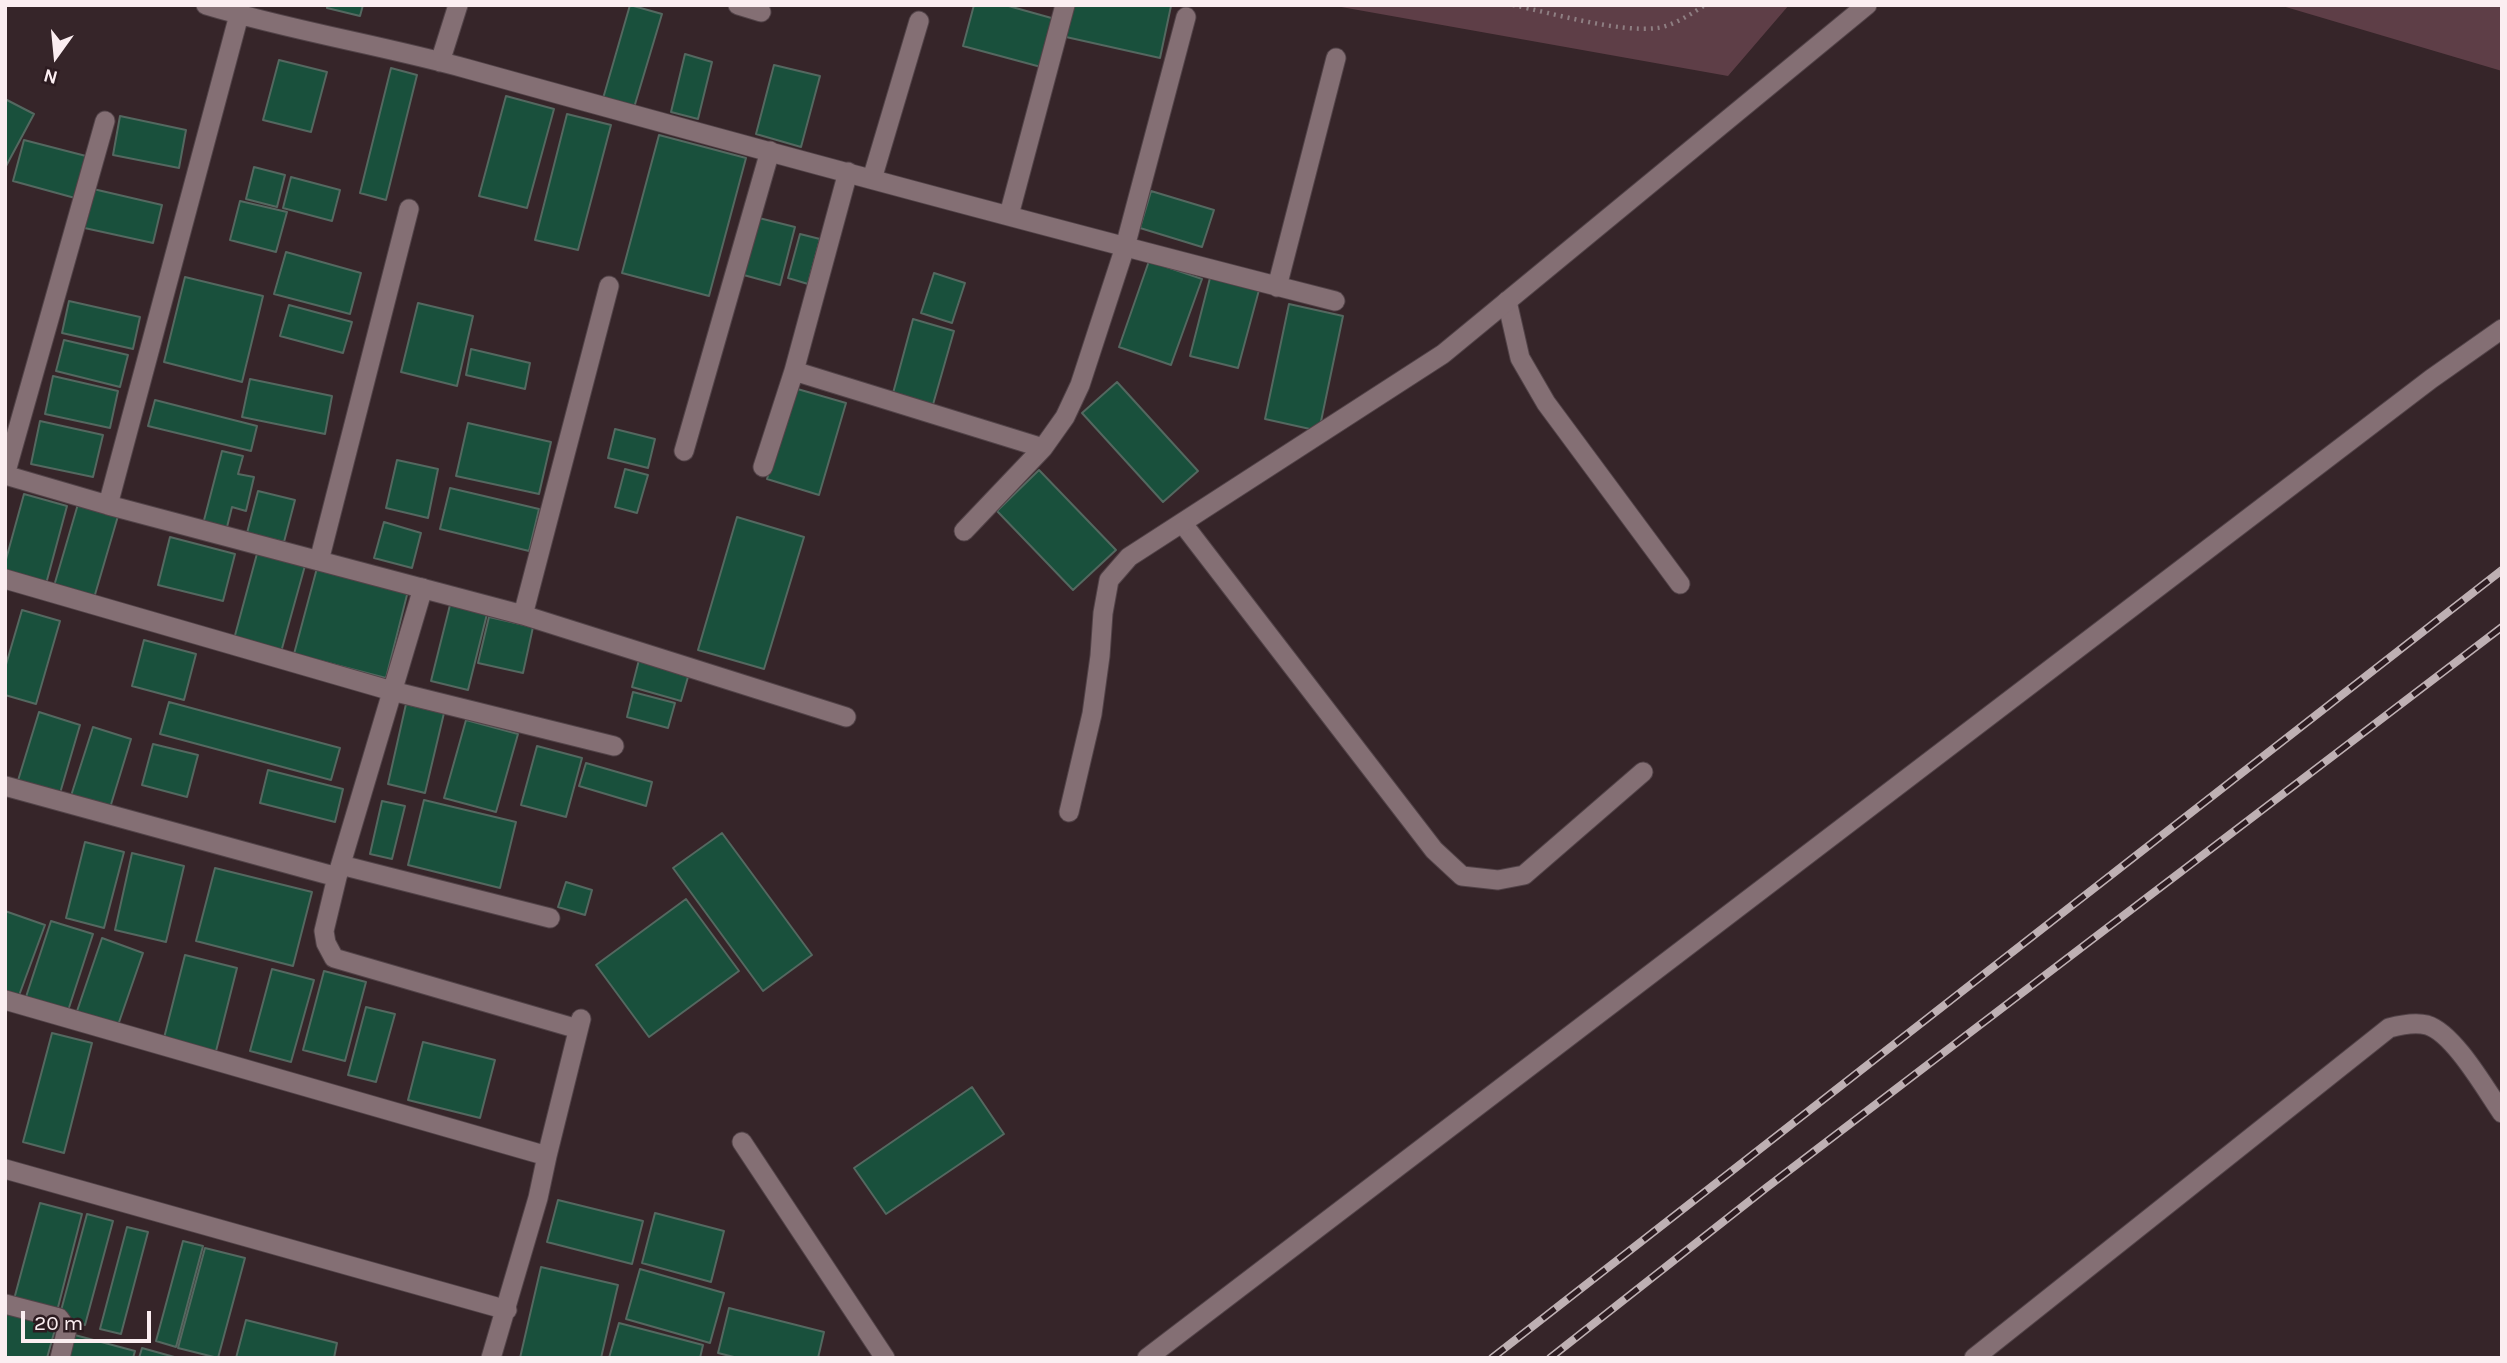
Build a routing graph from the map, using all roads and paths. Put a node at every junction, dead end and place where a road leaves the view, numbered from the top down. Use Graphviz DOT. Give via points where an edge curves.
graph roads {
  1 [pos="206,5"];
  2 [pos="458,5"];
  3 [pos="738,5"];
  4 [pos="1065,5"];
  5 [pos="1513,5"];
  6 [pos="1705,5"];
  7 [pos="1867,5"];
  8 [pos="761,12"];
  9 [pos="239,15"];
  10 [pos="1186,17"];
  11 [pos="919,20"];
  12 [pos="1336,58"];
  13 [pos="440,62"];
  14 [pos="105,121"];
  15 [pos="770,151"];
  16 [pos="848,173"];
  17 [pos="872,179"];
  18 [pos="409,209"];
  19 [pos="1009,215"];
  20 [pos="1125,247"];
  21 [pos="610,286"];
  22 [pos="1277,287"];
  23 [pos="1335,301"];
  24 [pos="1507,301"];
  25 [pos="2502,329"];
  26 [pos="794,371"];
  27 [pos="1043,448"];
  28 [pos="684,451"];
  29 [pos="763,467"];
  30 [pos="5,475"];
  31 [pos="108,505"];
  32 [pos="1183,524"];
  33 [pos="964,531"];
  34 [pos="319,561"];
  35 [pos="5,579"];
  36 [pos="1680,584"];
  37 [pos="423,589"];
  38 [pos="523,615"];
  39 [pos="392,691"];
  40 [pos="846,717"];
  41 [pos="614,746"];
  42 [pos="1643,772"];
  43 [pos="5,786"];
  44 [pos="1069,812"];
  45 [pos="339,871"];
  46 [pos="550,918"];
  47 [pos="5,1000"];
  48 [pos="2502,1113"];
  49 [pos="742,1142"];
  50 [pos="547,1156"];
  51 [pos="5,1169"];
  52 [pos="5,1304"];
  53 [pos="507,1310"];
  54 [pos="60,1358"];
  55 [pos="491,1358"];
  56 [pos="885,1358"];
  57 [pos="1147,1358"];
  58 [pos="1974,1358"];
  1 -- 9 [label="street"];
  2 -- 13 [label="street"];
  3 -- 8 [label="street"];
  4 -- 19 [label="street"];
  5 -- 6 [label="path" via="1619,27 1657,28"];
  7 -- 24 [label="street"];
  9 -- 13 [label="street"];
  9 -- 31 [label="street"];
  10 -- 20 [label="street"];
  11 -- 17 [label="street"];
  12 -- 22 [label="street"];
  13 -- 15 [label="street"];
  14 -- 30 [label="street"];
  15 -- 16 [label="street"];
  15 -- 28 [label="street"];
  16 -- 17 [label="street"];
  16 -- 26 [label="street"];
  17 -- 19 [label="street"];
  18 -- 34 [label="street"];
  19 -- 20 [label="street"];
  20 -- 22 [label="street"];
  20 -- 27 [label="street" via="1080,385"];
  21 -- 38 [label="street"];
  22 -- 23 [label="street"];
  24 -- 32 [label="street" via="1443,354"];
  24 -- 36 [label="street" via="1520,358 1540,392"];
  25 -- 57 [label="street"];
  26 -- 27 [label="street"];
  26 -- 29 [label="street"];
  27 -- 33 [label="street"];
  30 -- 31 [label="street"];
  31 -- 34 [label="street"];
  32 -- 42 [label="street" via="1434,850 1462,876 1498,880 1524,875"];
  32 -- 44 [label="street" via="1129,557 1110,580 1092,714"];
  34 -- 37 [label="street"];
  35 -- 39 [label="street"];
  37 -- 38 [label="street"];
  37 -- 39 [label="street"];
  38 -- 40 [label="street"];
  39 -- 41 [label="street"];
  39 -- 45 [label="street"];
  43 -- 45 [label="street"];
  45 -- 46 [label="street"];
  45 -- 50 [label="street" via="324,931 334,958 579,1024"];
  47 -- 50 [label="street"];
  48 -- 58 [label="street" via="2454,1044 2428,1026 2389,1027"];
  49 -- 56 [label="street"];
  50 -- 53 [label="street"];
  51 -- 53 [label="street"];
  52 -- 54 [label="street" via="59,1318 67,1329"];
  53 -- 55 [label="street"];
}
